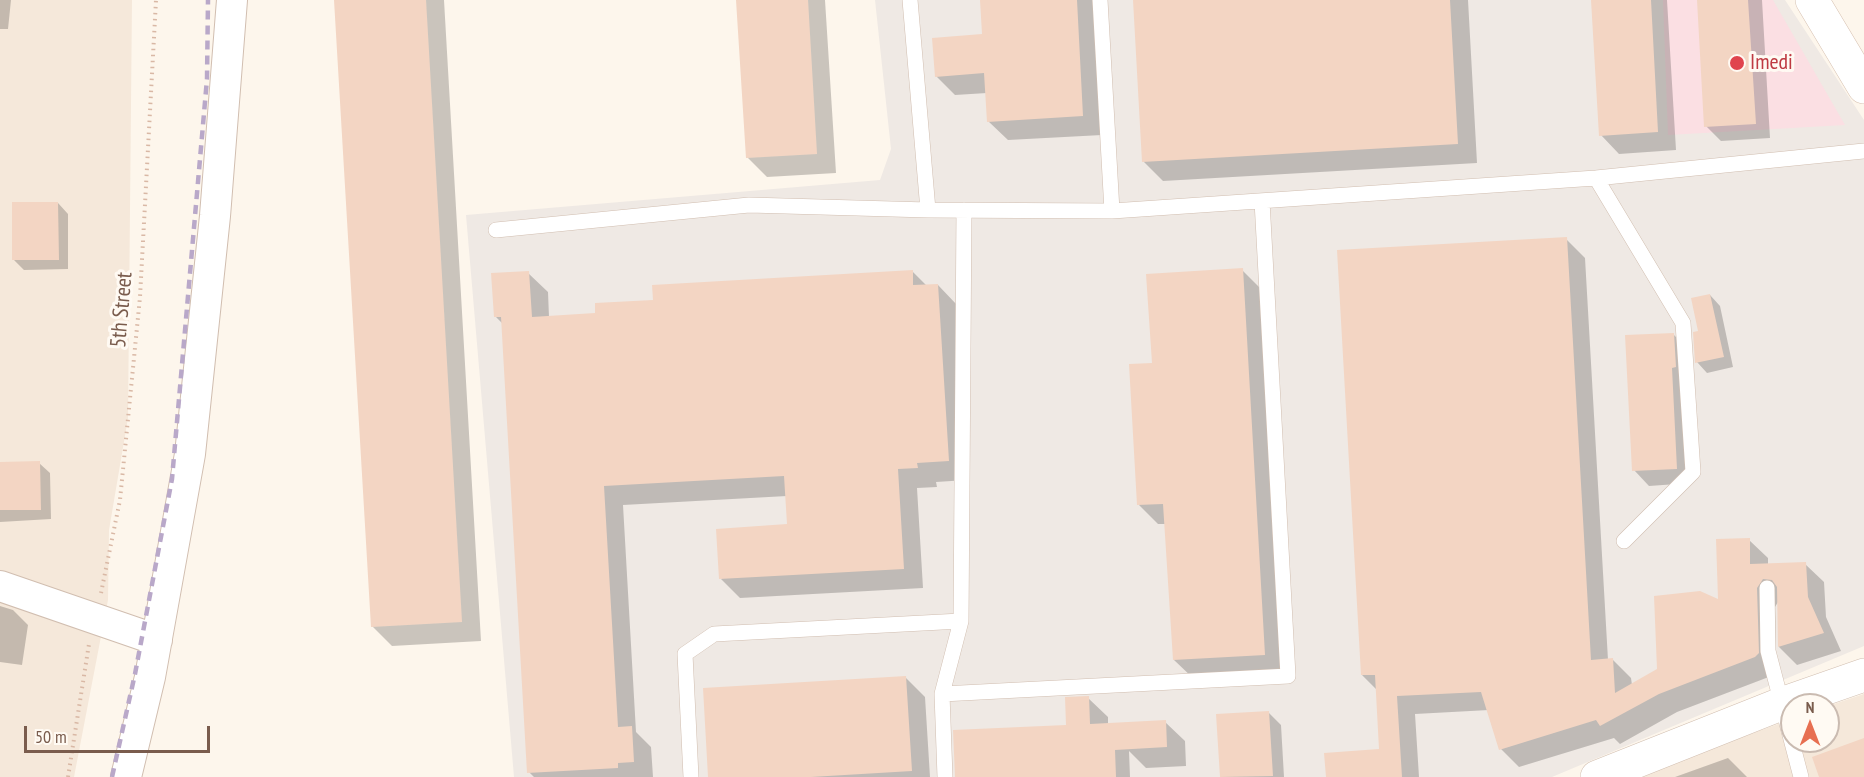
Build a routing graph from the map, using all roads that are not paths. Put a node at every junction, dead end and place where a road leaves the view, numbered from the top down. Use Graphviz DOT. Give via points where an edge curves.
graph roads {
  1 [pos="232,0"];
  2 [pos="910,0"];
  3 [pos="1100,0"];
  4 [pos="1812,0"];
  5 [pos="1864,87"];
  6 [pos="1864,151"];
  7 [pos="1596,178"];
  8 [pos="1262,201"];
  9 [pos="928,210"];
  10 [pos="964,210"];
  11 [pos="1112,211"];
  12 [pos="496,230"];
  13 [pos="1624,541"];
  14 [pos="0,586"];
  15 [pos="1767,588"];
  16 [pos="961,621"];
  17 [pos="157,640"];
  18 [pos="1864,675"];
  19 [pos="1812,693"];
  20 [pos="942,694"];
  21 [pos="1780,700"];
  22 [pos="1780,704"];
  23 [pos="1794,753"];
  24 [pos="126,777"];
  25 [pos="691,777"];
  26 [pos="945,777"];
  27 [pos="1598,777"];
  28 [pos="1801,777"];
  1 -- 17 [label="street" via="190,454"];
  2 -- 9 [label="lane"];
  3 -- 11 [label="lane"];
  4 -- 5 [label="street"];
  6 -- 7 [label="lane"];
  7 -- 8 [label="lane"];
  7 -- 13 [label="lane" via="1683,323 1693,472"];
  8 -- 11 [label="lane"];
  8 -- 20 [label="lane" via="1288,676"];
  9 -- 10 [label="lane"];
  9 -- 12 [label="lane" via="749,205"];
  10 -- 11 [label="lane"];
  10 -- 16 [label="lane"];
  14 -- 17 [label="street"];
  15 -- 21 [label="lane" via="1767,651"];
  16 -- 20 [label="lane"];
  16 -- 25 [label="lane" via="714,634 685,654"];
  17 -- 24 [label="street"];
  18 -- 19 [label="street"];
  20 -- 26 [label="lane"];
  22 -- 27 [label="street"];
  23 -- 28 [label="lane"];
}
